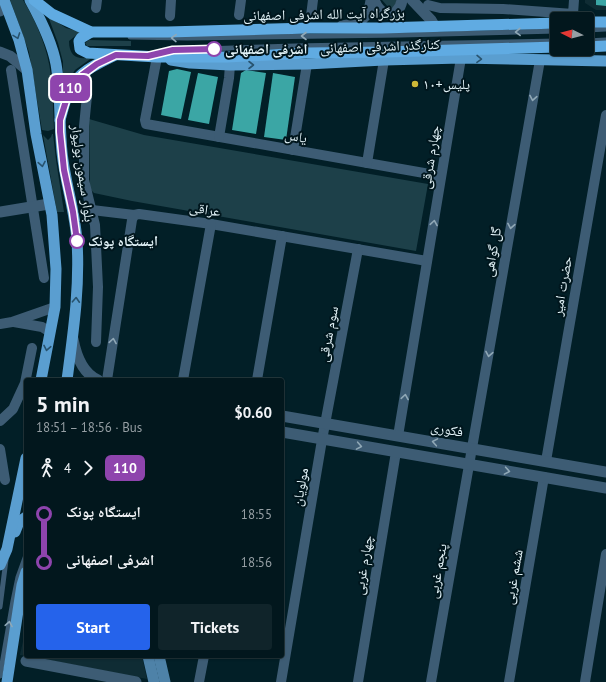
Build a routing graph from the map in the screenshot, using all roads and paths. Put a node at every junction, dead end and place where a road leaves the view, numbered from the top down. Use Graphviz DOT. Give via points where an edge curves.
graph roads {
  1 [pos="3,0"];
  2 [pos="30,0"];
  3 [pos="34,0"];
  4 [pos="171,0"];
  5 [pos="241,0"];
  6 [pos="313,0"];
  7 [pos="370,0"];
  8 [pos="374,0"];
  9 [pos="402,0"];
  10 [pos="412,0"];
  11 [pos="574,0"];
  12 [pos="503,5"];
  13 [pos="427,6"];
  14 [pos="0,11"];
  15 [pos="238,15"];
  16 [pos="170,16"];
  17 [pos="311,16"];
  18 [pos="594,22"];
  19 [pos="606,22"];
  20 [pos="550,23"];
  21 [pos="435,26"];
  22 [pos="332,28"];
  23 [pos="606,29"];
  24 [pos="550,30"];
  25 [pos="594,30"];
  26 [pos="97,32"];
  27 [pos="606,40"];
  28 [pos="594,41"];
  29 [pos="550,42"];
  30 [pos="606,46"];
  31 [pos="594,47"];
  32 [pos="550,48"];
  33 [pos="0,52"];
  34 [pos="116,55"];
  35 [pos="152,56"];
  36 [pos="461,58"];
  37 [pos="384,60"];
  38 [pos="540,60"];
  39 [pos="606,61"];
  40 [pos="307,64"];
  41 [pos="230,65"];
  42 [pos="10,70"];
  43 [pos="27,70"];
  44 [pos="87,96"];
  45 [pos="606,115"];
  46 [pos="60,120"];
  47 [pos="219,137"];
  48 [pos="293,150"];
  49 [pos="367,162"];
  50 [pos="442,176"];
  51 [pos="49,204"];
  52 [pos="34,206"];
  53 [pos="92,210"];
  54 [pos="0,212"];
  55 [pos="134,215"];
  56 [pos="211,224"];
  57 [pos="282,236"];
  58 [pos="358,249"];
  59 [pos="427,261"];
  60 [pos="44,278"];
  61 [pos="55,307"];
  62 [pos="12,322"];
  63 [pos="0,324"];
  64 [pos="50,332"];
  65 [pos="73,336"];
  66 [pos="96,342"];
  67 [pos="32,348"];
  68 [pos="26,378"];
  69 [pos="41,378"];
  70 [pos="67,378"];
  71 [pos="95,378"];
  72 [pos="107,378"];
  73 [pos="183,378"];
  74 [pos="257,378"];
  75 [pos="24,385"];
  76 [pos="284,416"];
  77 [pos="0,422"];
  78 [pos="325,424"];
  79 [pos="284,432"];
  80 [pos="398,436"];
  81 [pos="322,440"];
  82 [pos="0,449"];
  83 [pos="472,449"];
  84 [pos="396,452"];
  85 [pos="546,462"];
  86 [pos="470,464"];
  87 [pos="24,467"];
  88 [pos="606,472"];
  89 [pos="544,477"];
  90 [pos="5,480"];
  91 [pos="21,481"];
  92 [pos="606,488"];
  93 [pos="24,496"];
  94 [pos="24,518"];
  95 [pos="7,549"];
  96 [pos="606,554"];
  97 [pos="24,560"];
  98 [pos="0,565"];
  99 [pos="24,578"];
  100 [pos="0,607"];
  101 [pos="148,658"];
  102 [pos="158,658"];
  103 [pos="204,658"];
  104 [pos="26,661"];
  105 [pos="0,676"];
  106 [pos="7,682"];
  107 [pos="136,682"];
  108 [pos="154,682"];
  109 [pos="164,682"];
  110 [pos="168,682"];
  111 [pos="199,682"];
  112 [pos="281,682"];
  113 [pos="358,682"];
  114 [pos="431,682"];
  115 [pos="509,682"];
  116 [pos="586,682"];
  1 -- 14 [label="street"];
  1 -- 43 [label="main road, one-way" via="19,40"];
  2 -- 46 [label="main road, بلوار سیمون بولیوار" via="41,20 56,64"];
  3 -- 26 [label="highway" via="52,14"];
  4 -- 16 [label="street"];
  5 -- 15 [label="street"];
  6 -- 17 [label="street"];
  7 -- 22 [label="street" via="370,10 362,20"];
  8 -- 9 [label="street" via="379,9 391,15 401,7"];
  10 -- 13 [label="street"];
  11 -- 12 [label="street" via="573,14"];
  12 -- 13 [label="street" via="440,8"];
  13 -- 21 [label="street"];
  18 -- 19 [label="highway"];
  20 -- 21 [label="highway, بزرگراه آیت الله اشرفی اصفهانی"];
  21 -- 22 [label="highway, بزرگراه آیت الله اشرفی اصفهانی"];
  22 -- 26 [label="highway, بزرگراه آیت الله اشرفی اصفهانی"];
  23 -- 25 [label="lane"];
  24 -- 26 [label="lane, one-way" via="187,38 127,37"];
  26 -- 34 [label="highway" via="81,38 78,41 80,49 88,53"];
  27 -- 28 [label="lane"];
  29 -- 35 [label="lane" via="173,50"];
  30 -- 31 [label="highway"];
  32 -- 35 [label="highway" via="227,57"];
  33 -- 43 [label="street" via="10,56"];
  34 -- 35 [label="highway"];
  34 -- 46 [label="highway" via="97,64 75,81 70,88"];
  35 -- 41 [label="main road, کنارگذر اشرفی اصفهانی" via="190,63"];
  35 -- 47 [label="street, یاس" via="146,124"];
  36 -- 37 [label="main road, کنارگذر اشرفی اصفهانی"];
  36 -- 38 [label="main road, کنارگذر اشرفی اصفهانی, one-way"];
  36 -- 50 [label="street, چهارم شرقی"];
  37 -- 40 [label="main road, کنارگذر اشرفی اصفهانی"];
  37 -- 49 [label="street"];
  38 -- 39 [label="main road, کنارگذر اشرفی اصفهانی"];
  38 -- 83 [label="street, گل گواهی, one-way"];
  41 -- 40 [label="main road, کنارگذر اشرفی اصفهانی, one-way"];
  40 -- 48 [label="street"];
  41 -- 47 [label="street"];
  42 -- 52 [label="street"];
  43 -- 51 [label="main road, one-way"];
  44 -- 53 [label="street" via="84,180"];
  45 -- 85 [label="street, حضرت امیر"];
  65 -- 46 [label="main road, بلوار سیمون بولیوار, one-way" via="77,241 64,170"];
  47 -- 48 [label="street, یاس"];
  48 -- 49 [label="street, یاس"];
  49 -- 50 [label="street, یاس"];
  59 -- 50 [label="street, چهارم شرقی, one-way"];
  51 -- 52 [label="street"];
  51 -- 61 [label="main road" via="56,269"];
  52 -- 54 [label="street"];
  52 -- 60 [label="street"];
  53 -- 55 [label="street, عراقی"];
  53 -- 66 [label="street" via="96,225 98,287"];
  55 -- 56 [label="street, عراقی"];
  72 -- 55 [label="street, one-way"];
  56 -- 57 [label="street, عراقی"];
  56 -- 73 [label="street"];
  57 -- 58 [label="street, عراقی"];
  57 -- 74 [label="street"];
  58 -- 59 [label="street, عراقی"];
  58 -- 78 [label="street, سوم شرقی"];
  80 -- 59 [label="street, چهارم شرقی, one-way"];
  61 -- 62 [label="street"];
  61 -- 64 [label="main road"];
  62 -- 63 [label="street"];
  62 -- 64 [label="street" via="42,327"];
  64 -- 69 [label="main road, one-way"];
  65 -- 70 [label="main road, بلوار سیمون بولیوار"];
  65 -- 71 [label="street" via="79,361"];
  67 -- 68 [label="street"];
  75 -- 77 [label="street" via="13,409"];
  76 -- 78 [label="street, فکوری"];
  78 -- 80 [label="street, فکوری"];
  78 -- 81 [label="street, سوم شرقی"];
  79 -- 81 [label="street"];
  83 -- 80 [label="street, فکوری, one-way"];
  81 -- 84 [label="street, one-way"];
  81 -- 112 [label="street, مولویان"];
  82 -- 90 [label="street"];
  83 -- 85 [label="street, فکوری"];
  83 -- 86 [label="street, گل گواهی"];
  84 -- 86 [label="street"];
  84 -- 113 [label="street, چهارم غربی"];
  85 -- 88 [label="street, فکوری"];
  86 -- 89 [label="street, one-way"];
  86 -- 114 [label="street, پنجم غربی"];
  87 -- 91 [label="main road"];
  89 -- 92 [label="street"];
  89 -- 115 [label="street, ششم غربی"];
  91 -- 93 [label="main road"];
  91 -- 95 [label="main road"];
  94 -- 95 [label="main road" via="19,522"];
  95 -- 98 [label="main road"];
  95 -- 100 [label="lane"];
  96 -- 116 [label="street"];
  105 -- 97 [label="lane, one-way" via="13,601"];
  99 -- 106 [label="main road"];
  101 -- 108 [label="main road"];
  102 -- 109 [label="main road"];
  103 -- 111 [label="street"];
  104 -- 107 [label="street"];
  109 -- 110 [label="street"];
}
